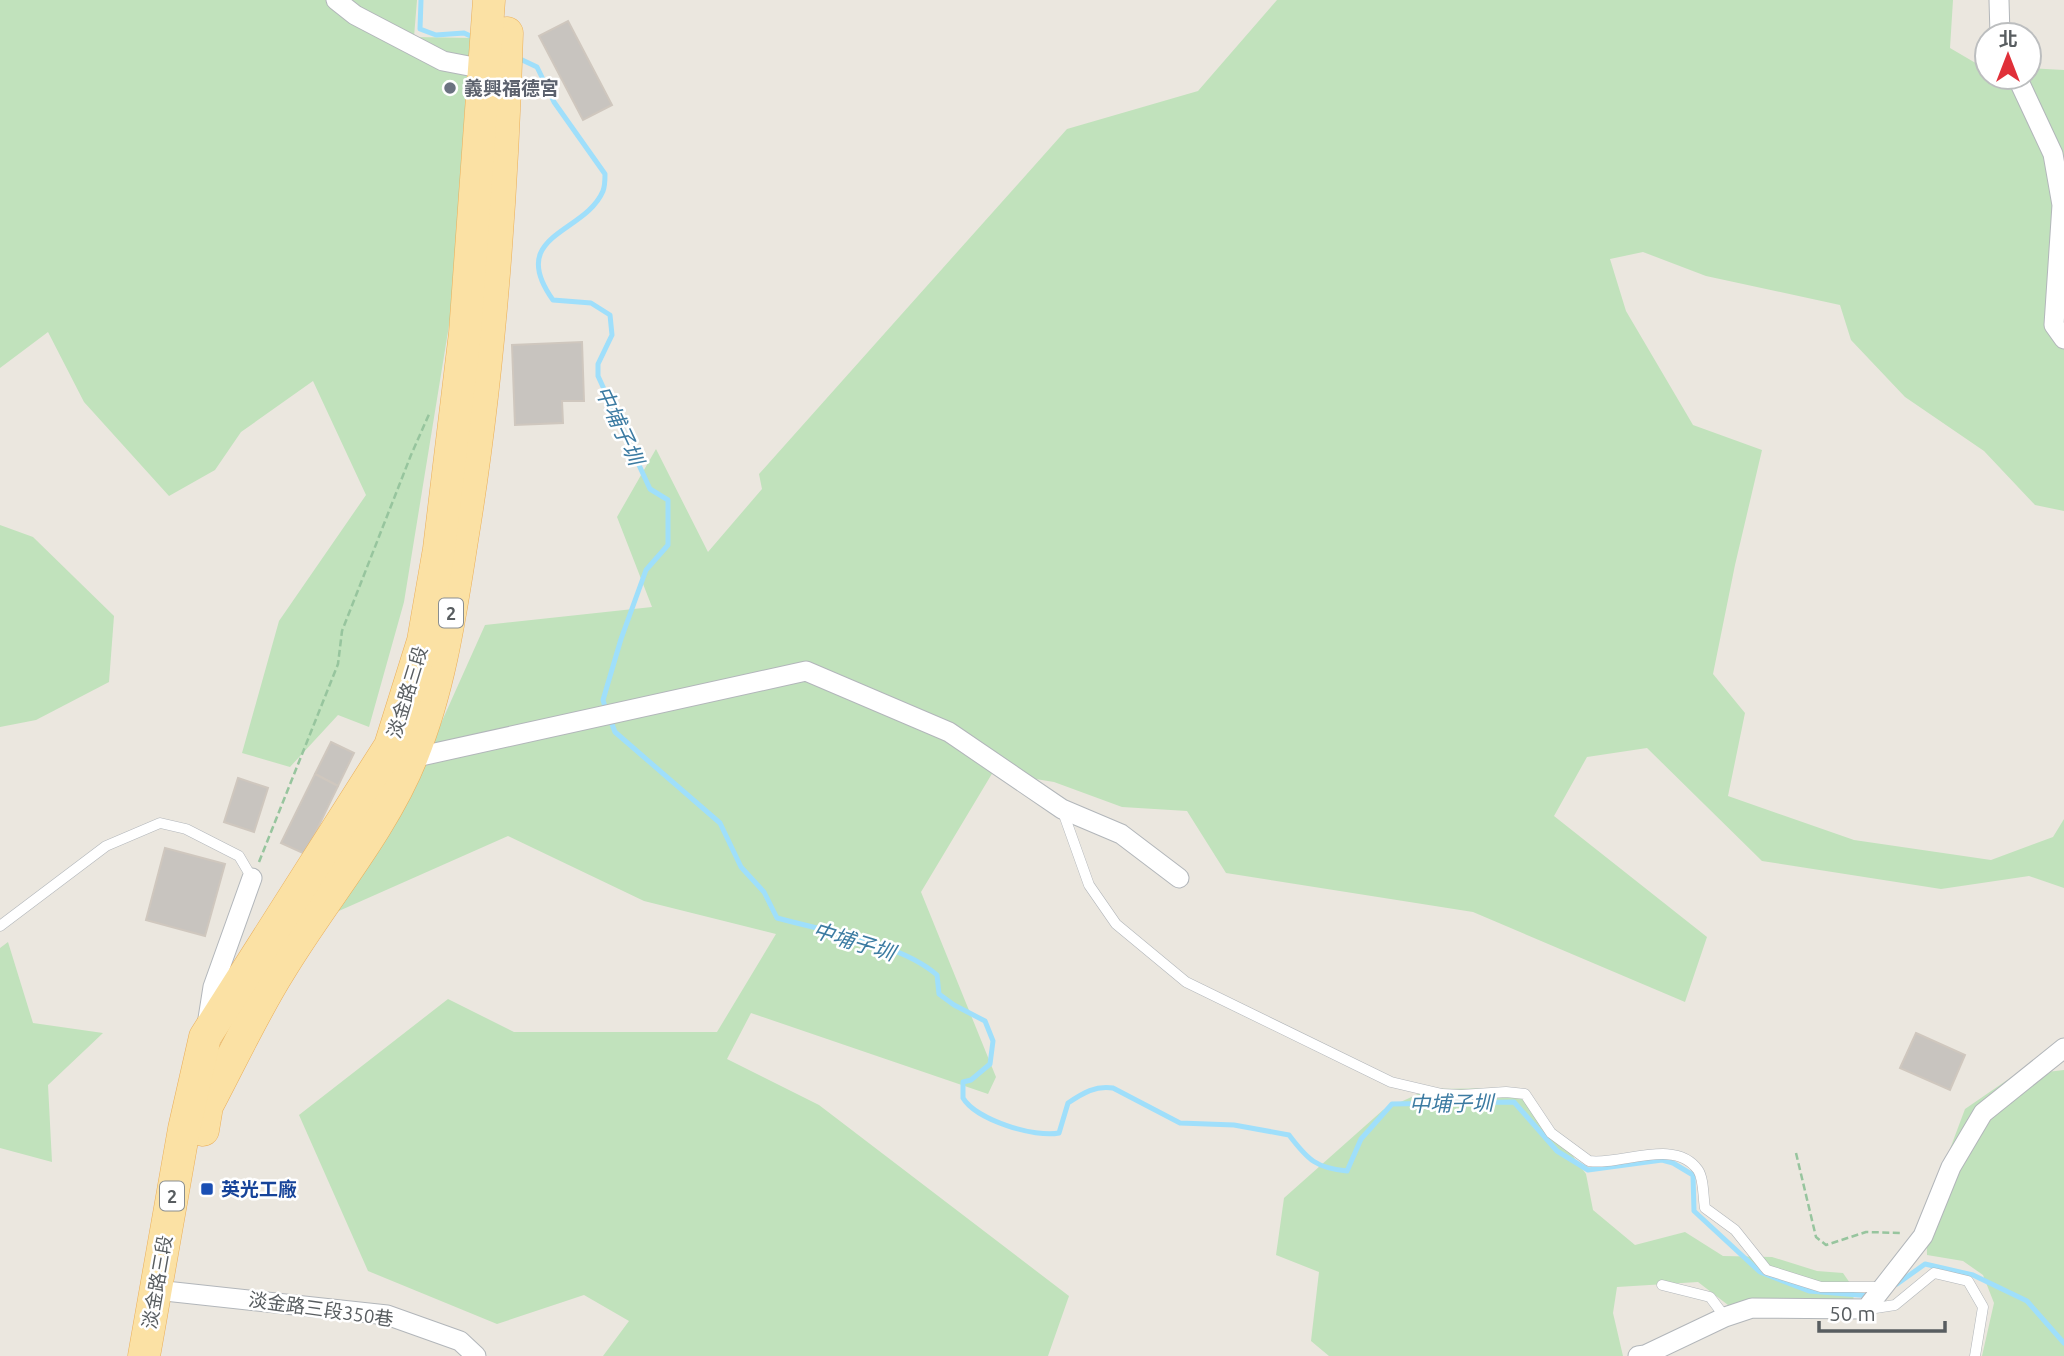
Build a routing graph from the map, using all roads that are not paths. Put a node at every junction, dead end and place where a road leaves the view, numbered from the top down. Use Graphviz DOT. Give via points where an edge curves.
graph roads {
  1 [pos="336,0"];
  2 [pos="509,0"];
  3 [pos="1999,0"];
  4 [pos="2000,21"];
  5 [pos="495,46"];
  6 [pos="2024,91"];
  7 [pos="2064,339"];
  8 [pos="401,752"];
  9 [pos="1062,809"];
  10 [pos="252,878"];
  11 [pos="1179,878"];
  12 [pos="0,926"];
  13 [pos="205,1037"];
  14 [pos="2064,1048"];
  15 [pos="207,1106"];
  16 [pos="1662,1286"];
  17 [pos="1884,1287"];
  18 [pos="167,1290"];
  19 [pos="1866,1310"];
  20 [pos="1725,1317"];
  21 [pos="144,1356"];
  22 [pos="166,1356"];
  23 [pos="476,1356"];
  24 [pos="1637,1356"];
  25 [pos="1975,1356"];
  1 -- 5 [label="street" via="355,15 443,61"];
  2 -- 5 [label="main road, 淡金路三段 / 2"];
  3 -- 4 [label="street"];
  5 -- 8 [label="main road, 淡金路三段 / 2" via="486,369 475,463 445,650 431,703"];
  6 -- 7 [label="street" via="2053,154 2062,205 2053,326"];
  8 -- 9 [label="street" via="806,671 949,732"];
  8 -- 13 [label="main road, 淡金路三段 / 2"];
  8 -- 15 [label="main road, 淡金路三段 / 2" via="384,812 279,971"];
  9 -- 11 [label="street" via="1121,834"];
  9 -- 17 [label="lane" via="1089,886 1116,924 1186,982 1391,1082 1442,1094 1525,1094 1551,1133 1588,1161 1661,1154 1687,1159 1700,1172 1705,1208 1735,1230 1767,1270 1821,1287"];
  10 -- 12 [label="lane" via="239,856 186,829 160,824 106,846"];
  10 -- 13 [label="street" via="213,987"];
  13 -- 15 [label="street"];
  13 -- 18 [label="main road, 淡金路三段 / 2" via="184,1129"];
  14 -- 17 [label="street" via="1983,1113 1951,1167 1923,1236"];
  15 -- 18 [label="main road, 淡金路三段 / 2"];
  16 -- 20 [label="lane" via="1710,1297"];
  17 -- 19 [label="street"];
  18 -- 21 [label="main road, 淡金路三段 / 2"];
  18 -- 22 [label="main road, 淡金路三段 / 2"];
  18 -- 23 [label="street, 淡金路三段350巷" via="387,1314 460,1341"];
  19 -- 20 [label="street" via="1752,1308"];
  19 -- 25 [label="lane" via="1895,1305 1934,1273 1968,1281 1983,1307"];
  20 -- 24 [label="street"];
}
